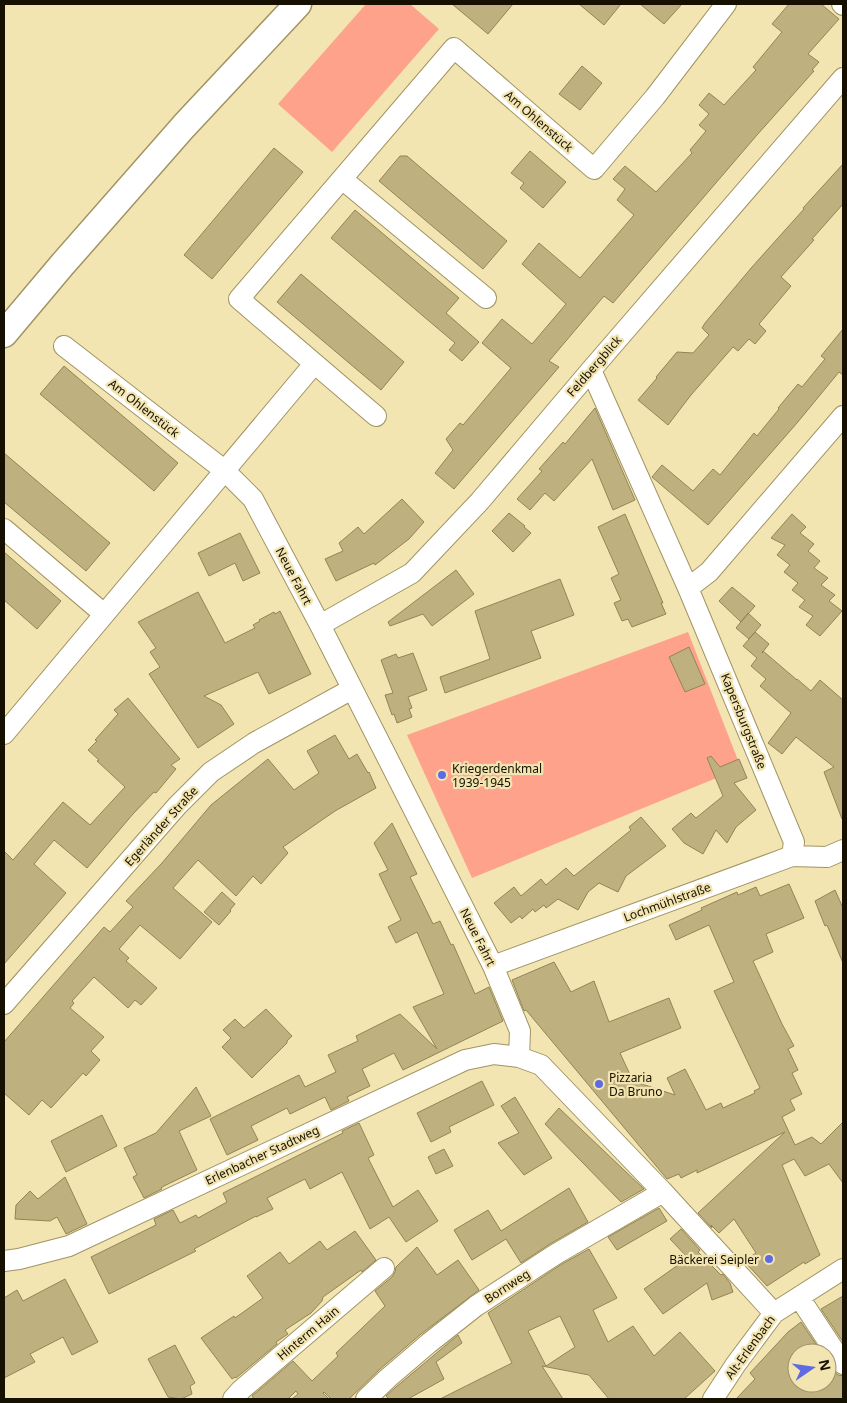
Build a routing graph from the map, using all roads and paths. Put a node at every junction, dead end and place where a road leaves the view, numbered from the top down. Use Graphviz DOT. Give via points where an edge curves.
graph roads {
  1 [pos="298,4"];
  2 [pos="726,4"];
  3 [pos="843,78"];
  4 [pos="342,179"];
  5 [pos="486,298"];
  6 [pos="4,334"];
  7 [pos="64,346"];
  8 [pos="314,364"];
  9 [pos="591,370"];
  10 [pos="376,416"];
  11 [pos="843,416"];
  12 [pos="224,470"];
  13 [pos="253,499"];
  14 [pos="4,529"];
  15 [pos="688,588"];
  16 [pos="104,614"];
  17 [pos="320,625"];
  18 [pos="352,688"];
  19 [pos="4,734"];
  20 [pos="843,850"];
  21 [pos="792,856"];
  22 [pos="493,966"];
  23 [pos="4,1004"];
  24 [pos="519,1057"];
  25 [pos="663,1192"];
  26 [pos="4,1261"];
  27 [pos="384,1268"];
  28 [pos="843,1269"];
  29 [pos="798,1297"];
  30 [pos="774,1313"];
  31 [pos="843,1364"];
  32 [pos="233,1399"];
  33 [pos="366,1399"];
  34 [pos="713,1399"];
  1 -- 6 [label="main road" via="184,126"];
  2 -- 4 [label="street, Am Ohlenstück" via="655,97 594,169 454,48"];
  3 -- 9 [label="street, Feldbergblick"];
  4 -- 5 [label="street"];
  4 -- 8 [label="street, Am Ohlenstück" via="239,299"];
  7 -- 12 [label="street, Am Ohlenstück"];
  8 -- 10 [label="street, Am Ohlenstück"];
  8 -- 12 [label="street"];
  9 -- 15 [label="street, Kapersburgstraße"];
  9 -- 17 [label="street, Feldbergblick" via="480,501 412,574"];
  11 -- 15 [label="street" via="709,572"];
  12 -- 13 [label="street, Am Ohlenstück"];
  12 -- 16 [label="street"];
  13 -- 17 [label="street, Neue Fahrt"];
  14 -- 16 [label="street"];
  15 -- 21 [label="street, Kapersburgstraße" via="794,842"];
  16 -- 19 [label="street"];
  17 -- 18 [label="street, Neue Fahrt"];
  18 -- 22 [label="street, Neue Fahrt"];
  18 -- 23 [label="street, Egerländer Straße" via="254,743 211,772 177,806"];
  20 -- 21 [label="street, Lochmühlstraße" via="827,857"];
  21 -- 22 [label="street, Lochmühlstraße"];
  22 -- 24 [label="street, Neue Fahrt" via="520,1031"];
  24 -- 25 [label="street" via="541,1065"];
  24 -- 26 [label="street, Erlenbacher Stadtweg" via="494,1054 465,1060 69,1246"];
  25 -- 30 [label="street"];
  25 -- 33 [label="street, Bornweg" via="556,1254 476,1306"];
  27 -- 32 [label="street, Hinterm Hain"];
  28 -- 29 [label="street, Alt-Erlenbach"];
  29 -- 30 [label="street, Alt-Erlenbach"];
  29 -- 31 [label="street"];
  30 -- 34 [label="street, Alt-Erlenbach"];
}
